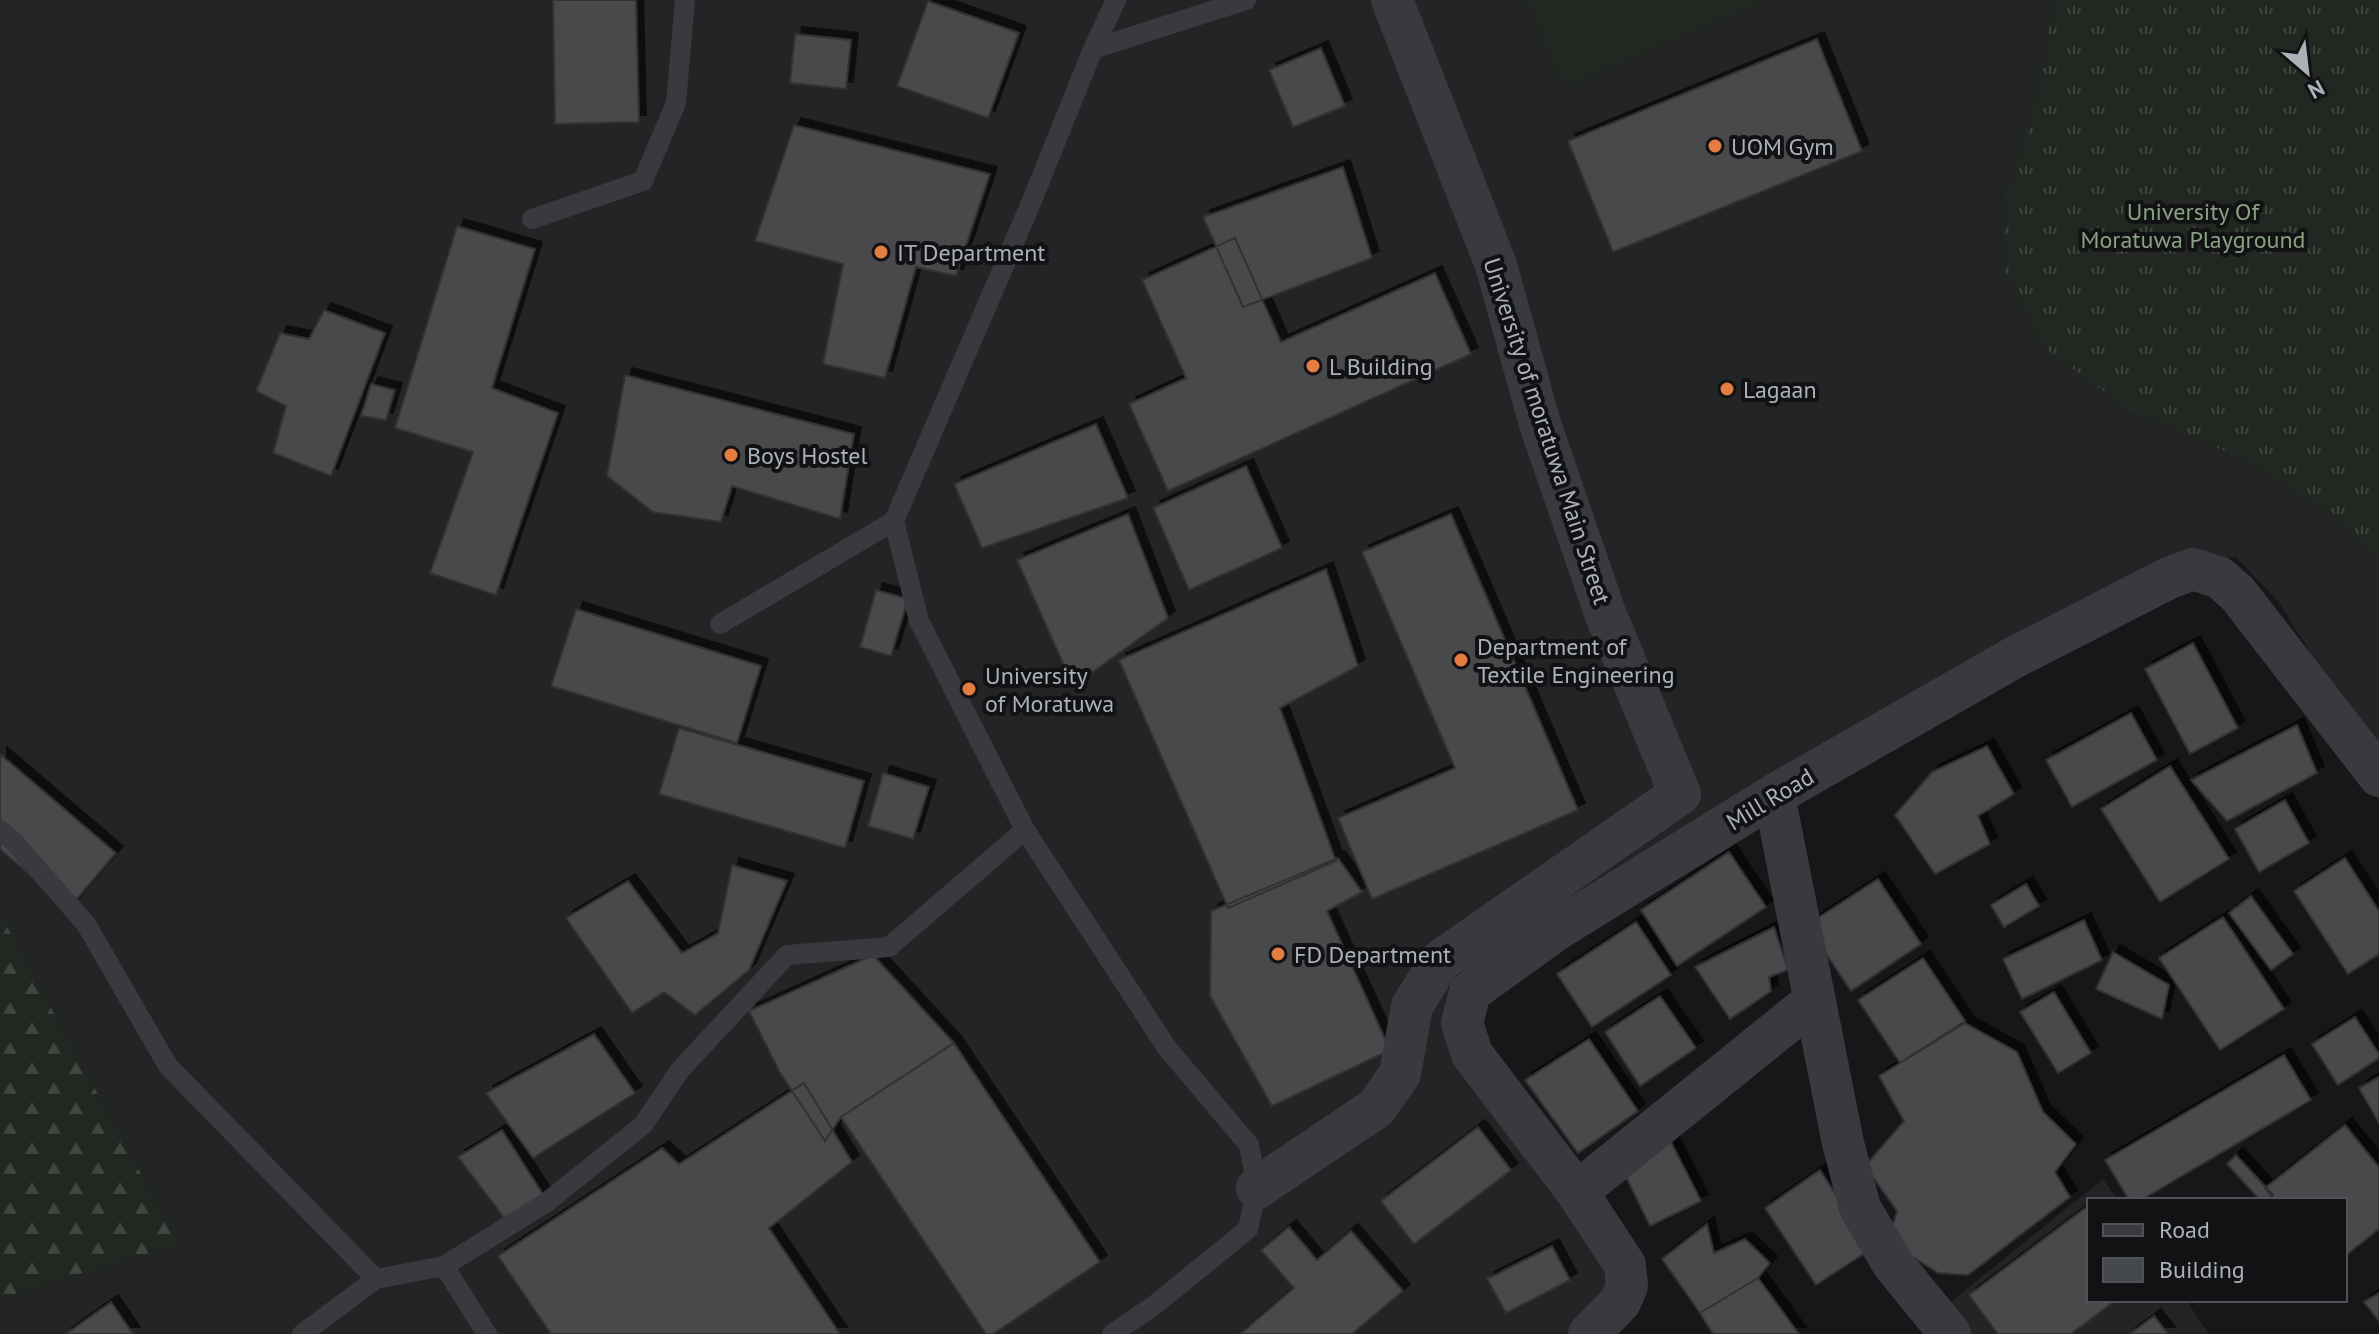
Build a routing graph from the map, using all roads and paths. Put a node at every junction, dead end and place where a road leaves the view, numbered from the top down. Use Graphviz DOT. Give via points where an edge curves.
graph roads {
  1 [pos="685,0"];
  2 [pos="1116,0"];
  3 [pos="1246,0"];
  4 [pos="1392,0"];
  5 [pos="1093,49"];
  6 [pos="532,219"];
  7 [pos="894,521"];
  8 [pos="720,624"];
  9 [pos="2379,776"];
  10 [pos="1774,795"];
  11 [pos="0,830"];
  12 [pos="1025,830"];
  13 [pos="1815,1000"];
  14 [pos="1257,1188"];
  15 [pos="1577,1192"];
  16 [pos="444,1266"];
  17 [pos="376,1279"];
  18 [pos="302,1334"];
  19 [pos="487,1334"];
  20 [pos="1112,1334"];
  21 [pos="1589,1334"];
  22 [pos="1950,1334"];
  1 -- 6 [label="lane" via="676,103 643,181"];
  2 -- 5 [label="lane"];
  3 -- 5 [label="lane"];
  4 -- 14 [label="street, University of moratuwa Main Street" via="1496,265 1540,424 1605,613 1680,794 1440,961 1412,1006 1400,1074 1376,1108"];
  5 -- 7 [label="lane"];
  7 -- 8 [label="lane"];
  7 -- 12 [label="lane" via="919,621"];
  9 -- 10 [label="street, Mill Road" via="2238,594 2220,578 2193,569 2015,657"];
  10 -- 13 [label="street"];
  10 -- 15 [label="street, Mill Road" via="1556,930 1470,992 1462,1023 1472,1054"];
  11 -- 17 [label="lane" via="86,924 168,1066"];
  12 -- 14 [label="lane" via="1167,1048 1249,1145"];
  12 -- 16 [label="lane" via="889,947 787,955 680,1070 643,1125 547,1202"];
  13 -- 15 [label="street"];
  13 -- 22 [label="street" via="1860,1208 1893,1264"];
  14 -- 20 [label="lane" via="1248,1229"];
  15 -- 21 [label="street, Mill Road" via="1625,1265 1627,1286 1620,1302"];
  16 -- 17 [label="lane"];
  16 -- 19 [label="lane"];
  17 -- 18 [label="lane"];
}
